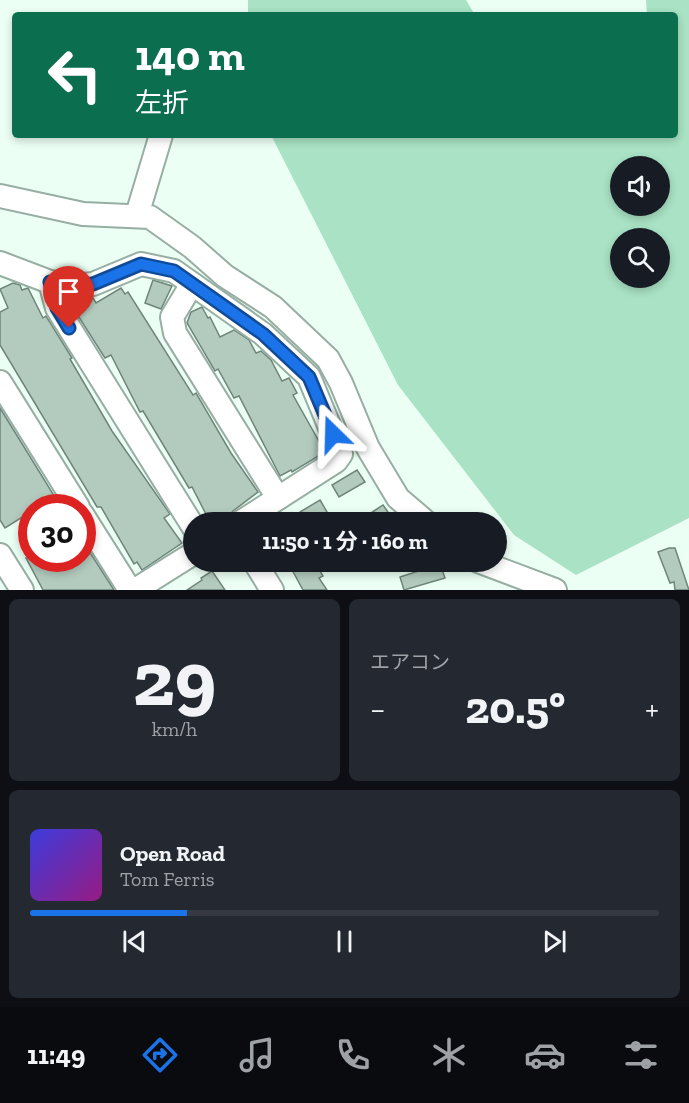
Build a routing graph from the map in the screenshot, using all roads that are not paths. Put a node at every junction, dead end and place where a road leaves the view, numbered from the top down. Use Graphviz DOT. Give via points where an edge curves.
graph roads {
  1 [pos="160,138"];
  2 [pos="0,196"];
  3 [pos="137,215"];
  4 [pos="0,263"];
  5 [pos="50,282"];
  6 [pos="192,284"];
  7 [pos="0,382"];
  8 [pos="70,494"];
  9 [pos="278,498"];
  10 [pos="184,512"];
  11 [pos="256,512"];
  12 [pos="414,512"];
  13 [pos="96,536"];
  14 [pos="0,555"];
  15 [pos="183,560"];
  16 [pos="261,572"];
  17 [pos="507,572"];
  18 [pos="22,590"];
  19 [pos="130,590"];
  20 [pos="135,590"];
  21 [pos="272,590"];
  22 [pos="555,590"];
  1 -- 3 [label="street"];
  2 -- 3 [label="street" via="83,213"];
  3 -- 12 [label="street" via="150,217 225,276 273,307 328,359 368,448 398,498"];
  4 -- 5 [label="street"];
  5 -- 6 [label="street" via="93,284 141,264 174,271"];
  5 -- 10 [label="street" via="57,308"];
  6 -- 9 [label="street" via="172,317 175,333"];
  6 -- 9 [label="street" via="263,334 309,377 341,454"];
  7 -- 8 [label="street"];
  9 -- 11 [label="street"];
  13 -- 19 [label="street"];
  14 -- 18 [label="street"];
  15 -- 20 [label="street"];
  16 -- 21 [label="street"];
  17 -- 22 [label="street"];
}
